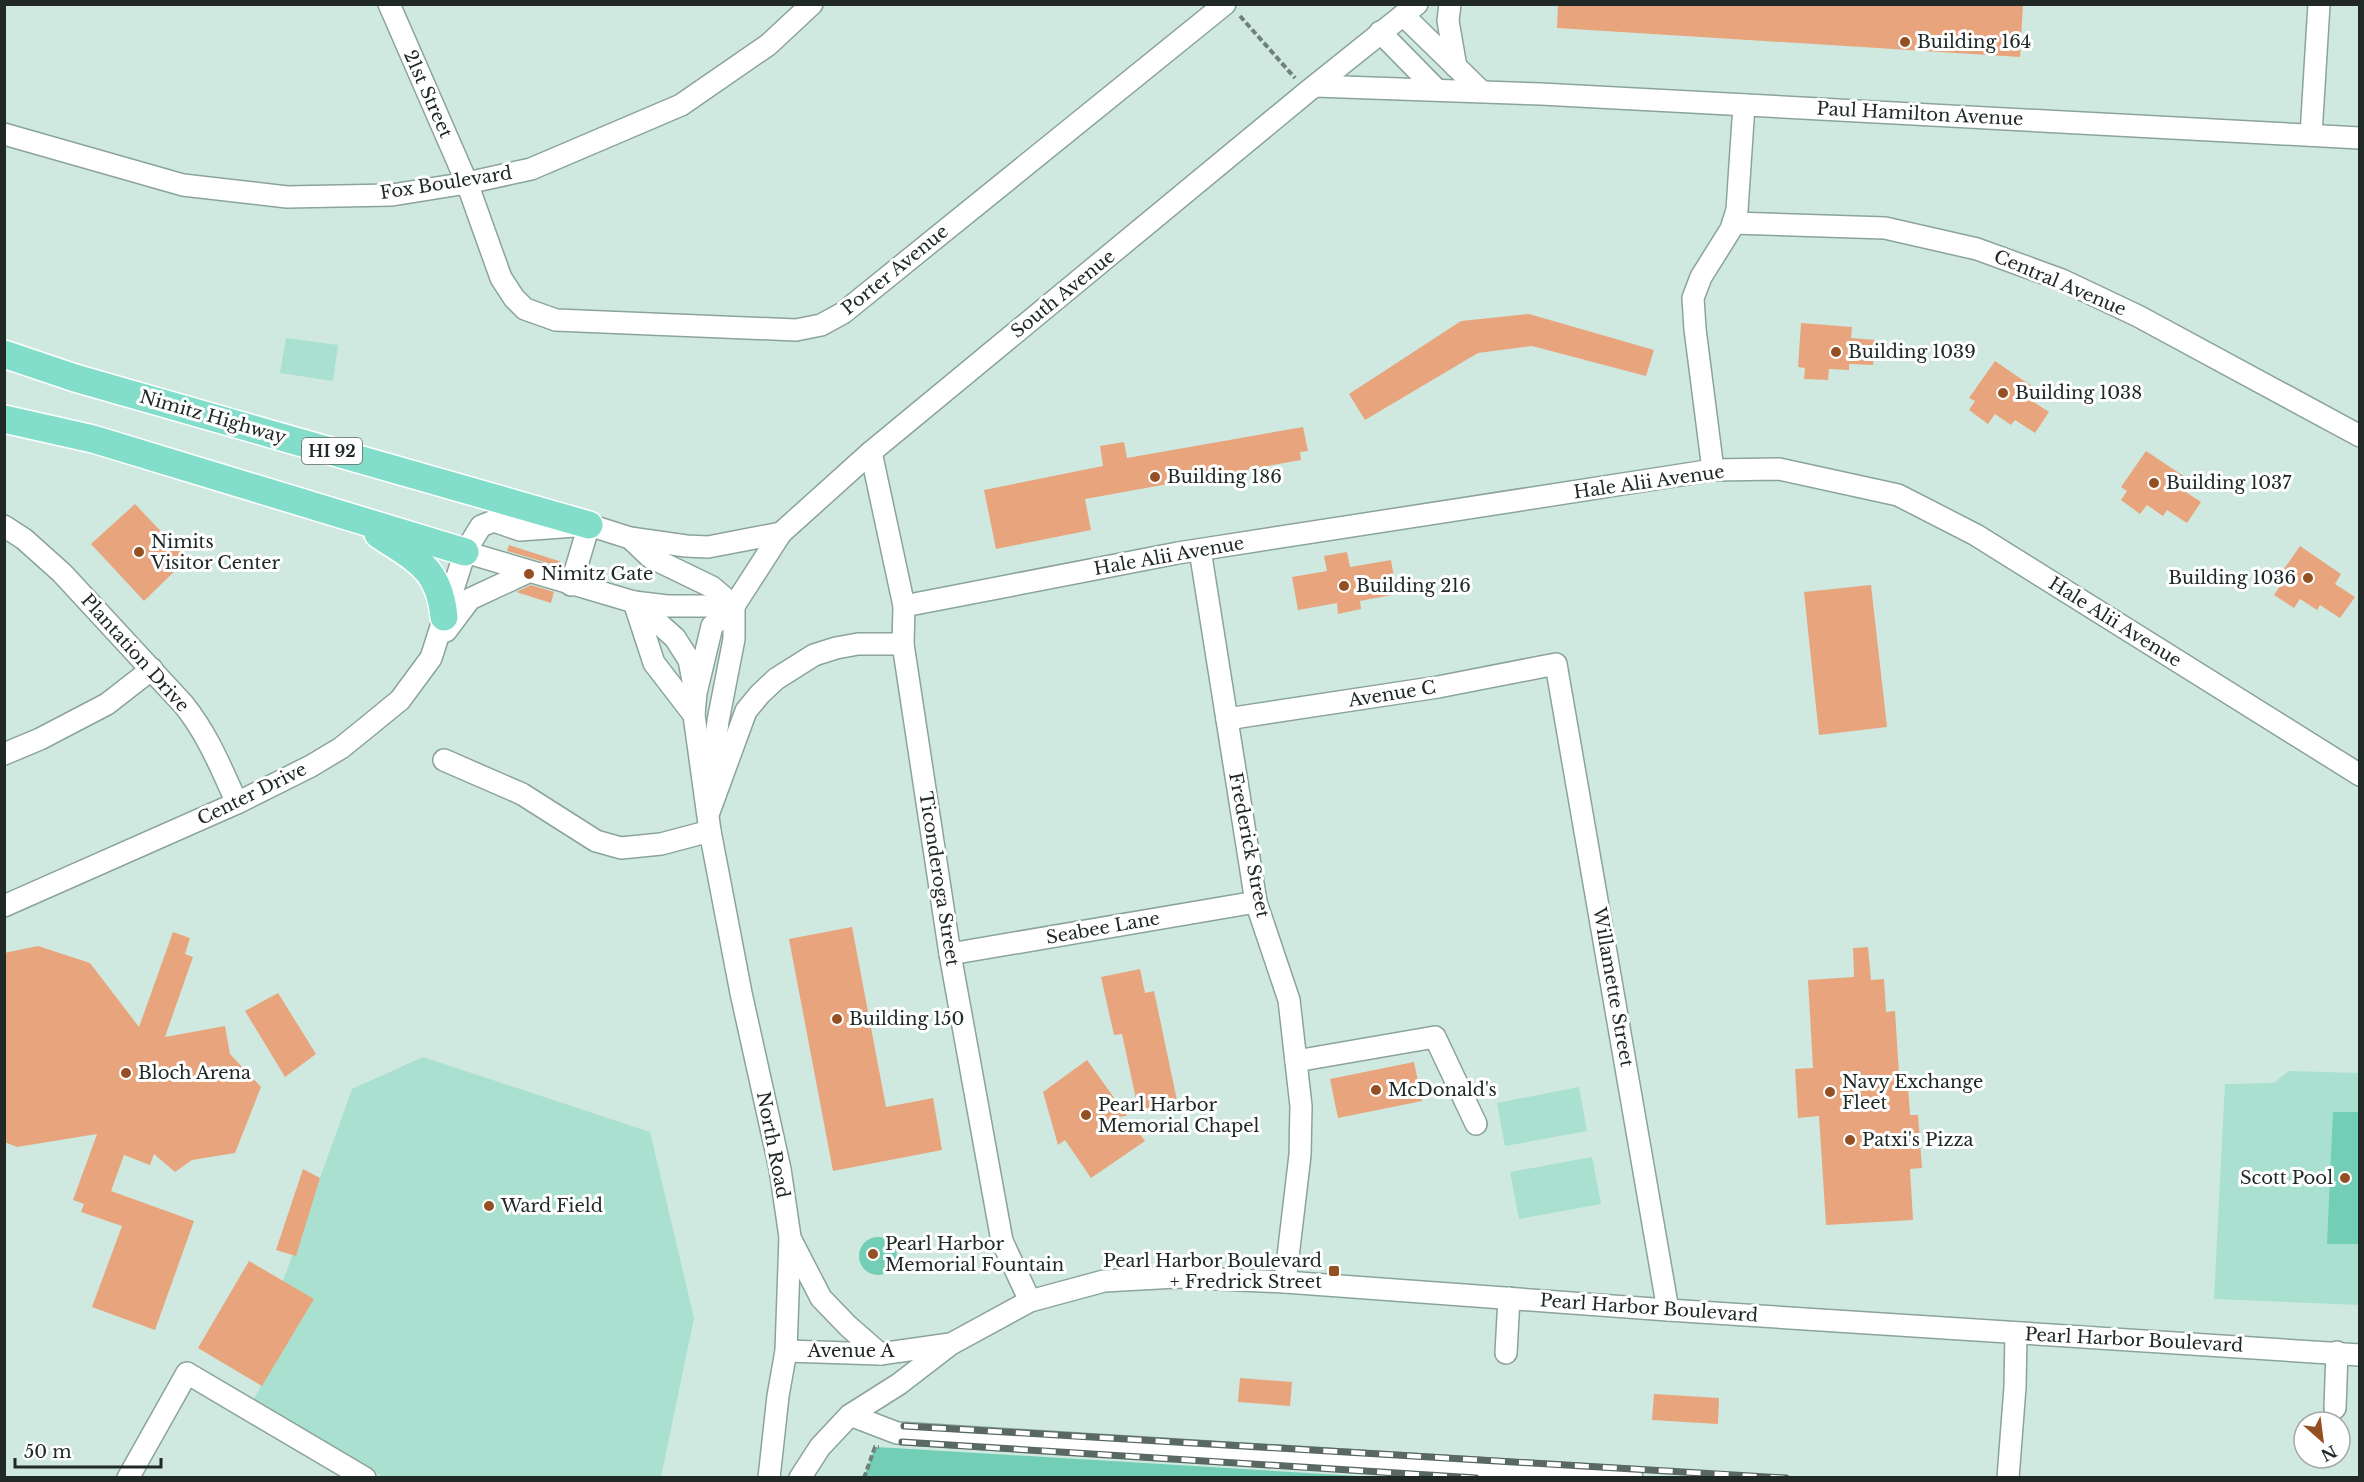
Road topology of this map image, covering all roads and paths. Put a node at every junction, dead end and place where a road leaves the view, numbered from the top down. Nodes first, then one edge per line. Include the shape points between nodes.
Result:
1 (389, 4) edge
2 (812, 4) edge
3 (1450, 4) edge
4 (2319, 4) edge
5 (1232, 9) edge
6 (1410, 10) edge
7 (1380, 32) junction
8 (1456, 67) junction
9 (1311, 89) junction
10 (1437, 90) junction
11 (1481, 91) junction
12 (1744, 105) junction
13 (4, 134) edge
14 (2311, 135) junction
15 (2360, 138) edge
16 (467, 183) junction
17 (1733, 223) junction
18 (4, 354) edge
19 (4, 364) edge
20 (75, 378) junction
21 (4, 419) edge
22 (2360, 436) edge
23 (871, 452) junction
24 (1713, 470) junction
25 (358, 519) junction
26 (589, 525) junction
27 (4, 526) edge
28 (781, 533) junction
29 (630, 538) junction
30 (1200, 550) junction
31 (465, 552) junction
32 (528, 572) junction
33 (571, 585) junction
34 (634, 602) junction
35 (734, 606) junction
36 (904, 606) junction
37 (444, 617) junction
38 (436, 643) junction
39 (903, 644) junction
40 (1556, 664) joint
41 (152, 669) junction
42 (696, 693) junction
43 (694, 715) junction
44 (1227, 719) junction
45 (4, 754) edge
46 (444, 760) dead end
47 (2360, 775) edge
48 (237, 803) junction
49 (709, 824) junction
50 (1256, 902) junction
51 (4, 906) edge
52 (950, 954) junction
53 (1296, 1061) junction
54 (1476, 1124) dead end
55 (790, 1237) junction
56 (1285, 1282) junction
57 (1509, 1298) junction
58 (1030, 1301) junction
59 (1668, 1310) junction
60 (2016, 1333) junction
61 (951, 1344) junction
62 (786, 1351) junction
63 (2337, 1352) junction
64 (1506, 1353) dead end
65 (880, 1354) junction
66 (2360, 1355) edge
67 (2335, 1408) dead end
68 (850, 1415) junction
69 (875, 1447) dead end
70 (359, 1476) edge
71 (128, 1478) edge
72 (769, 1478) edge
73 (800, 1478) edge
74 (864, 1478) edge
75 (1632, 1478) edge
76 (2008, 1478) edge

1 - 16 street, 21st Street
2 - 16 street, Fox Boulevard via 768,45 681,105 531,169
3 - 8 street via 1448,21
4 - 14 street
5 - 9 path
5 - 16 street, Porter Avenue via 843,313 808,328 556,320 538,315 525,309 501,278
6 - 7 street, South Avenue
6 - 8 street
7 - 9 street, South Avenue
7 - 10 street
8 - 11 street
9 - 10 street, Paul Hamilton Avenue
9 - 23 street, South Avenue
10 - 11 street, Paul Hamilton Avenue
11 - 12 street, Paul Hamilton Avenue
12 - 14 street, Paul Hamilton Avenue
12 - 17 street
13 - 16 street, Fox Boulevard via 183,185 288,197 392,195
14 - 15 street, Paul Hamilton Avenue
17 - 22 street, Central Avenue via 1885,228 1977,249 2062,280 2138,316
17 - 24 street via 1693,298
18 - 20 main road, Nimitz Highway / HI 92
19 - 20 main road
20 - 26 main road, Nimitz Highway / HI 92
21 - 25 main road via 93,439
23 - 28 street, South Avenue
23 - 36 street, Ticonderoga Street
24 - 30 street, Hale Alii Avenue
24 - 47 street, Hale Alii Avenue via 1779,470 1898,495 1976,535
25 - 31 main road
25 - 37 main road via 427,569 442,602
26 - 29 street, Nimitz Highway / HI 92
26 - 31 street, Center Drive via 520,530 494,521 481,526
26 - 33 street
27 - 41 street, Plantation Drive via 62,573
28 - 29 street, Nimitz Highway via 708,546
28 - 35 street, South Avenue
29 - 35 street via 650,557 712,587
30 - 36 street, Hale Alii Avenue
30 - 44 street, Frederick Street
31 - 32 street
31 - 37 street, Center Drive
32 - 33 street
32 - 38 street via 470,599
33 - 34 street
34 - 35 street
34 - 42 street via 675,638 689,660
34 - 43 street via 654,663
35 - 42 street, North Road via 712,626
35 - 49 street, North Road via 734,639 718,722
36 - 39 street, Ticonderoga Street
37 - 38 street, Center Drive
38 - 48 street, Center Drive via 431,658 400,700 376,720 311,766
39 - 49 street via 836,648 804,660 776,679 746,711
39 - 52 street, Ticonderoga Street
40 - 44 street, Avenue C via 1438,687
40 - 59 street, Willamette Street
41 - 45 street via 107,704
41 - 48 street, Plantation Drive via 201,727
42 - 43 street, North Road
43 - 49 street, North Road
44 - 50 street, Frederick Street
46 - 49 street via 522,794 596,841 621,848 661,844
48 - 51 street, Center Drive
49 - 55 street, North Road via 780,1169
50 - 52 street, Seabee Lane
50 - 53 street, Frederick Street via 1289,1000
52 - 58 street, Ticonderoga Street via 1002,1241
53 - 54 street via 1435,1037
53 - 56 street, Frederick Street via 1301,1106 1300,1155
55 - 62 street, North Road
55 - 65 street via 821,1298
56 - 57 street, Pearl Harbor Boulevard
56 - 58 street, Pearl Harbor Boulevard via 1176,1277 1104,1281
57 - 59 street, Pearl Harbor Boulevard
57 - 64 street
58 - 61 street, Pearl Harbor Boulevard
59 - 60 street, Pearl Harbor Boulevard
60 - 63 street, Pearl Harbor Boulevard
60 - 76 street
61 - 65 street, Avenue A
61 - 68 street
62 - 65 street, Avenue A
62 - 72 street, North Road
63 - 66 street, Pearl Harbor Boulevard
63 - 67 street
68 - 73 street via 820,1447
68 - 75 street via 897,1433
69 - 74 path
70 - 71 street via 187,1373

